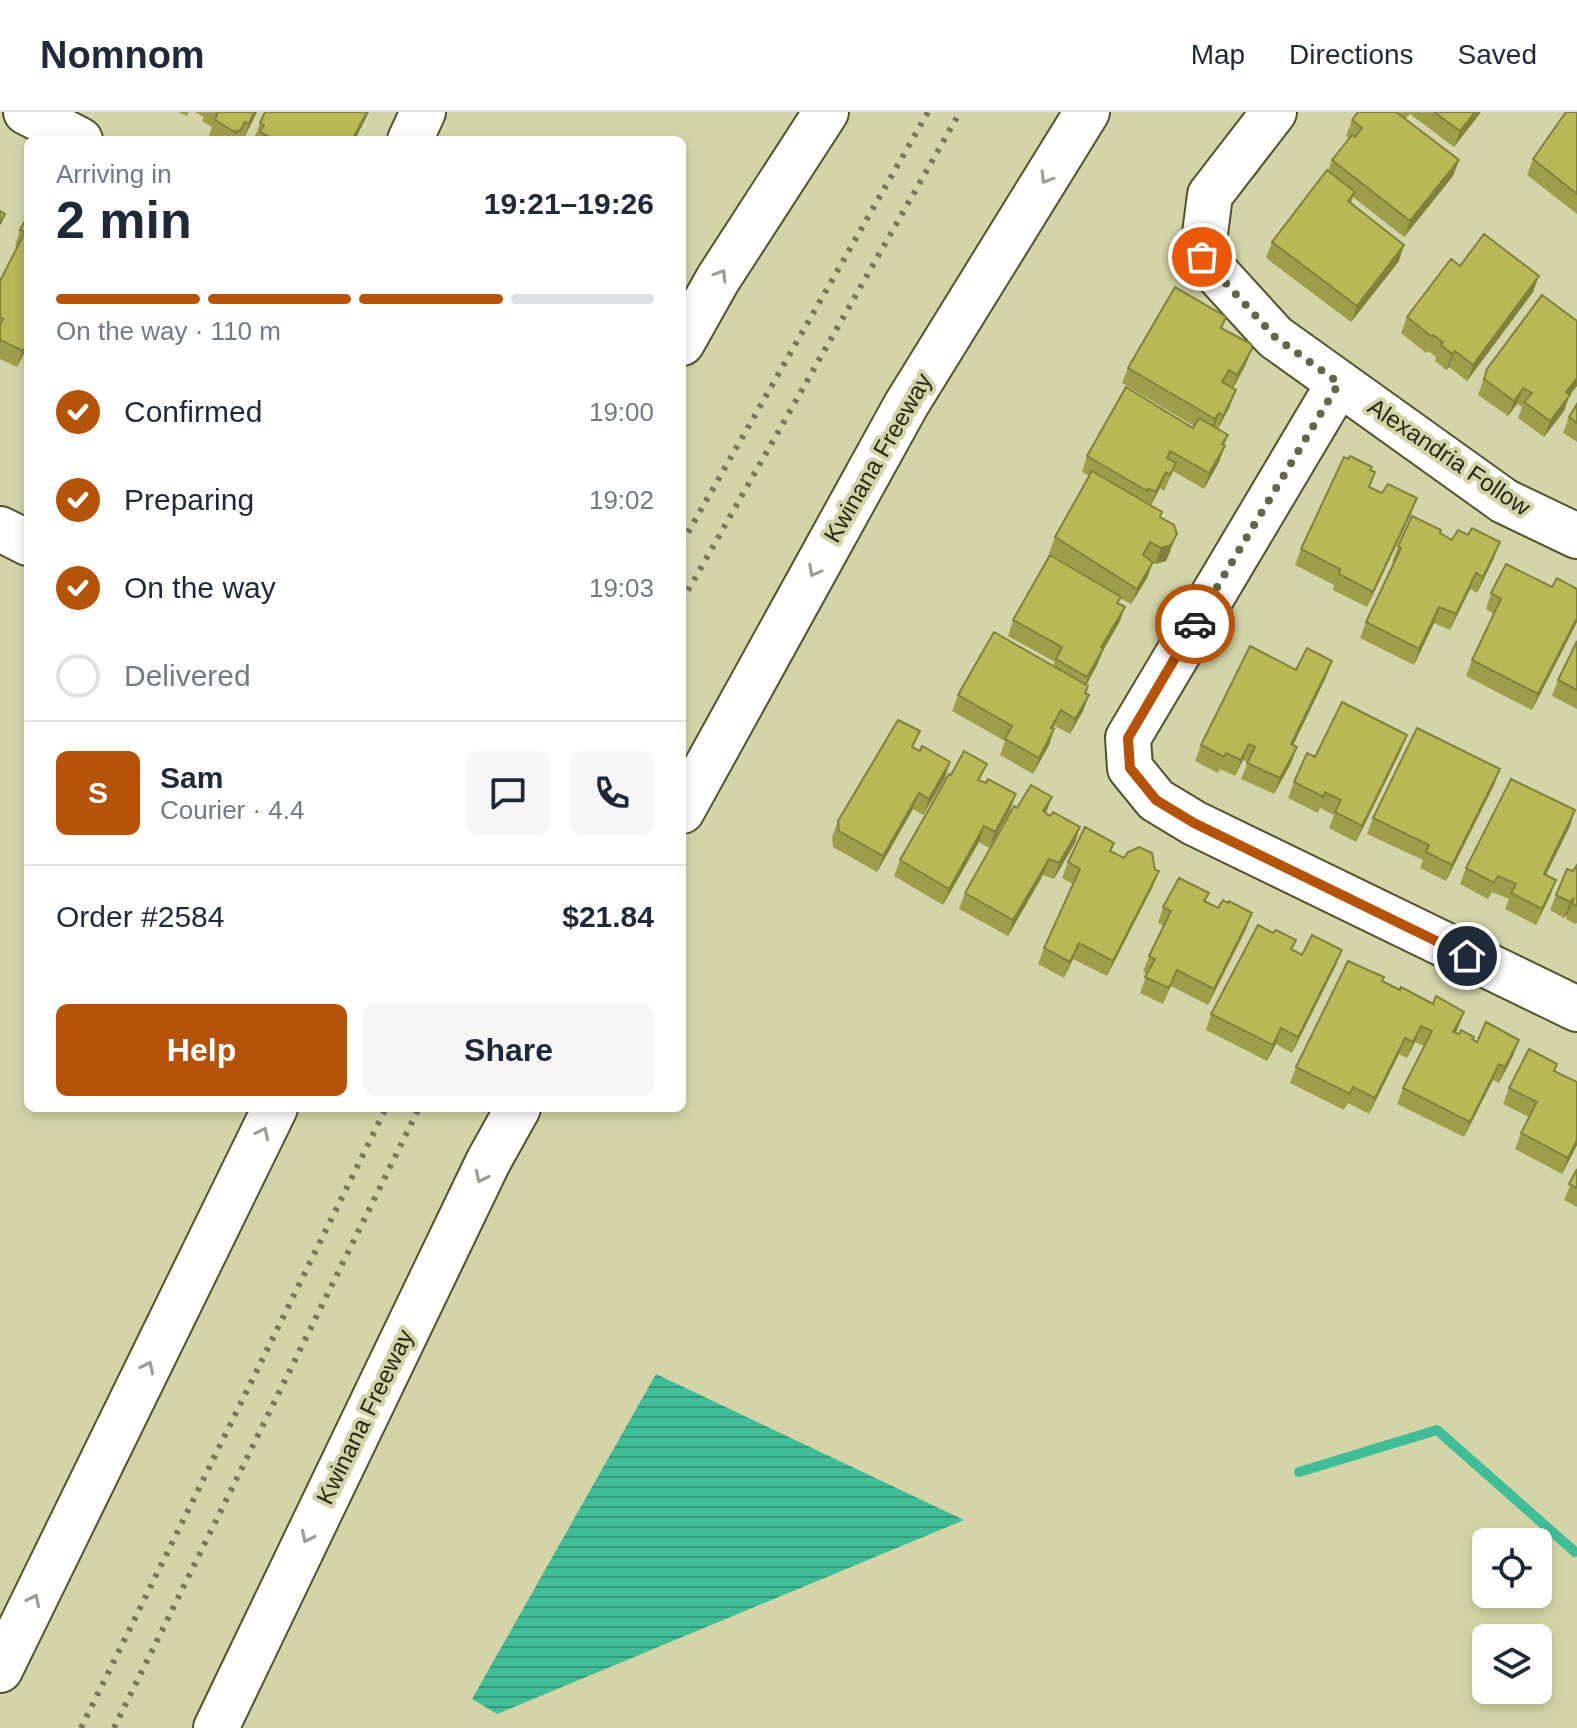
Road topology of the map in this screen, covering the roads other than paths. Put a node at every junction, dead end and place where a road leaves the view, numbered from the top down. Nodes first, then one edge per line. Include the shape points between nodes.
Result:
1 (26, 112) edge
2 (423, 112) edge
3 (826, 112) edge
4 (1087, 112) edge
5 (1274, 112) edge
6 (72, 136) edge
7 (412, 136) edge
8 (686, 336) edge
9 (1339, 383) junction
10 (0, 529) edge
11 (1577, 536) edge
12 (24, 541) edge
13 (686, 804) edge
14 (1577, 1009) edge
15 (273, 1112) edge
16 (516, 1112) edge
17 (0, 1670) edge
18 (216, 1728) edge

1 - 6 main road
2 - 7 main road
8 -> 3 main road
4 -> 13 main road, Kwinana Freeway via 906,405
5 - 9 main road, Alexandria Follow via 1210,195 1202,257 1275,337
9 - 11 main road, Alexandria Follow via 1504,501
9 - 14 main road via 1128,738 1130,768 1156,800 1194,823
10 - 12 main road
17 -> 15 main road
16 -> 18 main road, Kwinana Freeway

